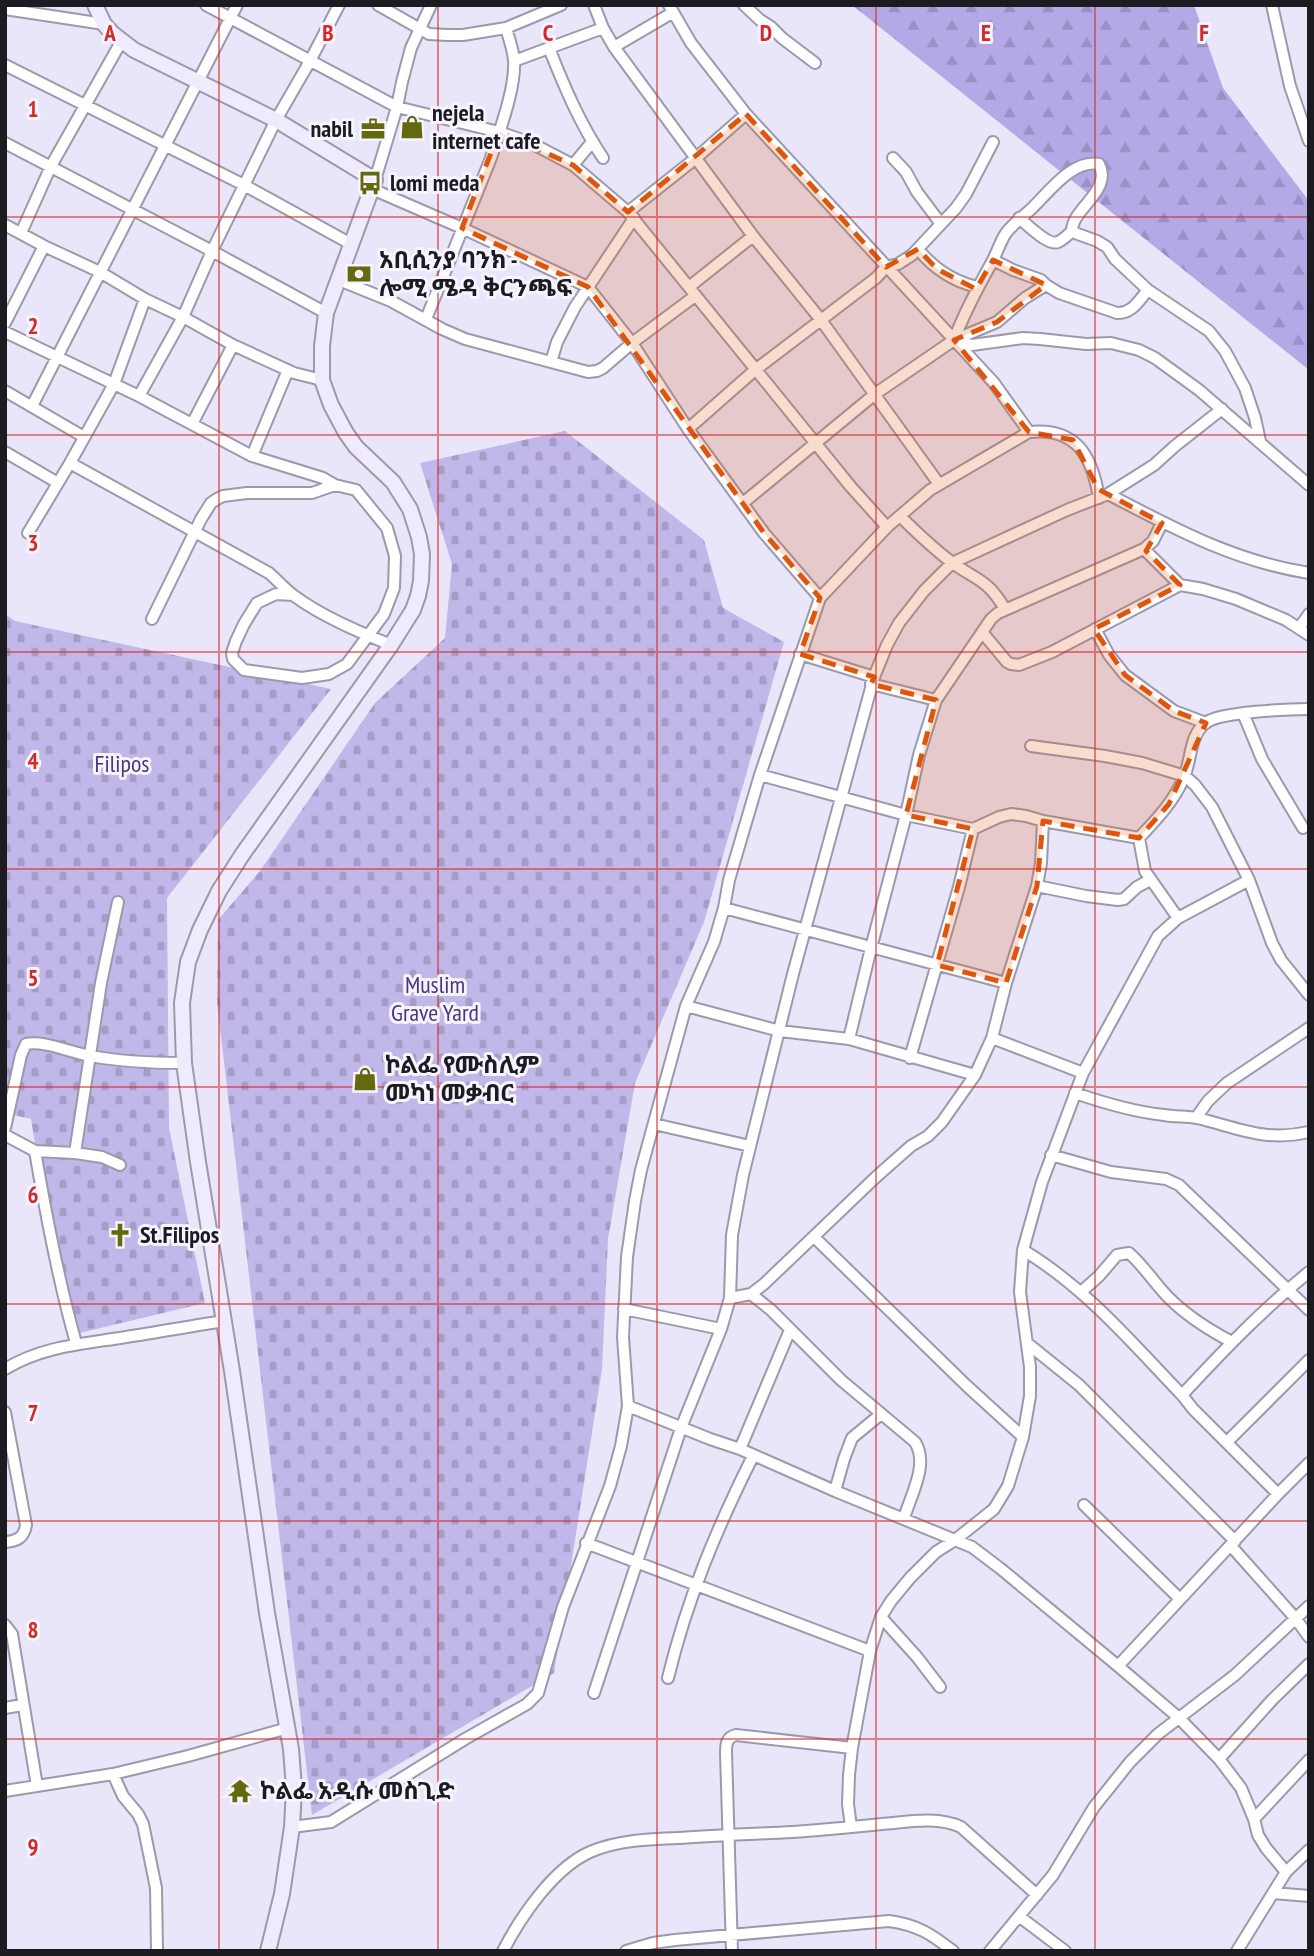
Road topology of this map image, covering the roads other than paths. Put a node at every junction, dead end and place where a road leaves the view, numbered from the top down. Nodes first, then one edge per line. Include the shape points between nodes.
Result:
1 (95, 5) edge
2 (206, 5) edge
3 (237, 5) edge
4 (339, 5) edge
5 (378, 5) edge
6 (431, 5) edge
7 (561, 5) edge
8 (594, 5) edge
9 (744, 5) edge
10 (1272, 5) edge
11 (542, 8) edge
12 (5, 9) edge
13 (671, 9) edge
14 (230, 18) junction
15 (104, 24) junction
16 (506, 28) junction
17 (603, 28) junction
18 (420, 29) junction
19 (121, 42) junction
20 (614, 47) junction
21 (549, 48) junction
22 (310, 61) junction
23 (514, 61) junction
24 (815, 63) dead end
25 (5, 65) edge
26 (198, 82) junction
27 (86, 105) junction
28 (397, 107) junction
29 (746, 114) junction
30 (276, 120) junction
31 (499, 132) junction
32 (1308, 134) edge
33 (592, 142) junction
34 (993, 142) dead end
35 (5, 143) edge
36 (165, 146) junction
37 (603, 158) dead end
38 (696, 158) junction
39 (893, 158) dead end
40 (573, 165) junction
41 (51, 166) junction
42 (244, 185) junction
43 (374, 185) junction
44 (131, 209) junction
45 (631, 215) junction
46 (1019, 218) junction
47 (941, 224) junction
48 (5, 225) edge
49 (462, 228) junction
50 (1072, 231) junction
51 (21, 233) junction
52 (753, 236) junction
53 (351, 244) junction
54 (44, 246) junction
55 (918, 249) junction
56 (212, 251) junction
57 (993, 260) junction
58 (887, 267) junction
59 (100, 272) junction
60 (339, 280) junction
61 (1046, 285) junction
62 (588, 287) junction
63 (977, 287) junction
64 (1148, 289) junction
65 (692, 291) junction
66 (145, 299) junction
67 (326, 313) junction
68 (183, 317) junction
69 (426, 319) junction
70 (821, 320) junction
71 (5, 323) edge
72 (5, 332) edge
73 (954, 340) junction
74 (632, 343) junction
75 (233, 345) junction
76 (57, 358) junction
77 (551, 362) junction
78 (288, 370) junction
79 (755, 370) junction
80 (322, 380) junction
81 (114, 384) junction
82 (5, 391) edge
83 (875, 394) junction
84 (139, 396) junction
85 (32, 407) junction
86 (1222, 409) junction
87 (192, 424) junction
88 (688, 429) junction
89 (1028, 432) junction
90 (84, 437) junction
91 (1260, 441) junction
92 (816, 443) junction
93 (5, 452) edge
94 (252, 456) junction
95 (70, 464) junction
96 (58, 483) junction
97 (939, 484) junction
98 (335, 485) junction
99 (1309, 485) edge
100 (1103, 496) junction
101 (743, 503) junction
102 (900, 516) junction
103 (1162, 523) junction
104 (887, 527) junction
105 (28, 533) dead end
106 (194, 533) junction
107 (1144, 549) junction
108 (952, 563) junction
109 (1309, 573) edge
110 (1181, 585) junction
111 (293, 595) junction
112 (820, 598) junction
113 (1005, 609) junction
114 (1309, 614) edge
115 (152, 619) dead end
116 (1299, 628) junction
117 (1095, 629) junction
118 (982, 632) junction
119 (1309, 635) edge
120 (369, 636) junction
121 (391, 645) junction
122 (800, 654) junction
123 (872, 680) junction
124 (936, 700) junction
125 (1309, 709) edge
126 (1243, 713) junction
127 (1206, 723) junction
128 (1031, 746) dead end
129 (760, 775) junction
130 (1185, 776) junction
131 (841, 798) junction
132 (906, 815) junction
133 (1042, 821) junction
134 (1303, 828) dead end
135 (973, 829) junction
136 (1139, 838) junction
137 (1150, 880) junction
138 (1249, 880) junction
139 (1037, 886) junction
140 (118, 901) dead end
141 (724, 908) junction
142 (1178, 918) junction
143 (805, 930) junction
144 (871, 948) junction
145 (937, 965) junction
146 (1006, 983) junction
147 (1309, 995) edge
148 (686, 1006) junction
149 (1309, 1028) edge
150 (780, 1031) junction
151 (992, 1038) junction
152 (849, 1040) junction
153 (90, 1056) junction
154 (910, 1058) junction
155 (184, 1063) junction
156 (1083, 1073) junction
157 (975, 1075) junction
158 (1075, 1093) junction
159 (1196, 1118) junction
160 (654, 1124) junction
161 (5, 1128) edge
162 (1309, 1132) edge
163 (5, 1135) edge
164 (750, 1146) junction
165 (35, 1151) junction
166 (75, 1153) junction
167 (1051, 1155) junction
168 (120, 1165) dead end
169 (814, 1237) junction
170 (1023, 1250) junction
171 (1309, 1272) edge
172 (1287, 1290) junction
173 (1081, 1292) junction
174 (751, 1294) junction
175 (730, 1298) junction
176 (624, 1309) junction
177 (1309, 1310) edge
178 (223, 1321) junction
179 (721, 1329) junction
180 (790, 1331) junction
181 (1232, 1342) junction
182 (76, 1343) junction
183 (1027, 1343) junction
184 (1309, 1360) edge
185 (5, 1369) edge
186 (1182, 1395) junction
187 (628, 1406) junction
188 (5, 1412) edge
189 (881, 1414) junction
190 (681, 1428) junction
191 (1023, 1437) junction
192 (1227, 1442) junction
193 (740, 1449) junction
194 (753, 1456) junction
195 (1309, 1463) edge
196 (835, 1491) junction
197 (1278, 1494) junction
198 (1084, 1505) dead end
199 (904, 1518) junction
200 (955, 1540) junction
201 (5, 1542) edge
202 (586, 1543) junction
203 (1233, 1543) junction
204 (637, 1560) junction
205 (696, 1584) junction
206 (1180, 1599) junction
207 (1309, 1606) edge
208 (881, 1617) junction
209 (1296, 1619) junction
210 (5, 1625) edge
211 (1309, 1637) edge
212 (870, 1651) junction
213 (1309, 1664) edge
214 (1118, 1666) junction
215 (668, 1678) dead end
216 (940, 1687) dead end
217 (594, 1693) dead end
218 (22, 1705) junction
219 (5, 1708) edge
220 (1179, 1718) junction
221 (288, 1728) junction
222 (852, 1748) junction
223 (1219, 1759) junction
224 (1309, 1760) edge
225 (113, 1774) junction
226 (37, 1786) junction
227 (5, 1791) edge
228 (1254, 1819) junction
229 (292, 1827) junction
230 (852, 1827) junction
231 (729, 1835) junction
232 (1309, 1850) edge
233 (1286, 1872) junction
234 (1273, 1893) junction
235 (1037, 1895) junction
236 (1309, 1896) edge
237 (1020, 1917) junction
238 (732, 1934) junction
239 (634, 1949) edge
240 (157, 1951) edge
241 (268, 1951) edge
242 (503, 1951) edge
243 (732, 1951) edge
244 (953, 1951) edge
245 (990, 1951) edge
246 (1065, 1951) edge
247 (1237, 1951) edge

1 - 15 street
2 - 14 street
3 - 14 street
4 - 22 street
5 - 18 street
6 - 18 street
7 - 11 street
8 - 17 street
9 - 24 street
10 - 32 street via 1290,86
11 - 16 street
12 - 15 street
13 - 20 street
13 - 29 street
14 - 22 street
14 - 26 street
15 - 19 street
16 - 18 street via 447,36
16 - 23 street
17 - 20 street
17 - 21 street
18 - 28 street
19 - 26 street
19 - 27 street
20 - 38 street
21 - 23 street
21 - 33 street
22 - 28 street
22 - 30 street
23 - 31 street
25 - 27 street
26 - 30 street
26 - 36 street
27 - 36 street
27 - 41 street
28 - 31 street
28 - 43 street
29 - 38 street
29 - 58 street
30 - 42 street
30 - 43 street
31 - 40 street
31 - 49 street
33 - 37 street
33 - 40 street
34 - 47 street via 966,194
35 - 41 street
36 - 42 street
36 - 44 street
38 - 45 street
38 - 52 street
39 - 47 street
40 - 45 street
41 - 44 street
41 - 51 street
42 - 53 street
42 - 56 street
43 - 49 street
43 - 53 street
44 - 56 street
44 - 59 street
45 - 62 street
45 - 65 street
46 - 50 street via 1053,243
46 - 50 street via 1070,172 1098,164 1100,182
46 - 57 street
47 - 55 street
48 - 51 street
49 - 62 street
49 - 69 street
50 - 64 street via 1107,247
51 - 54 street
52 - 65 street
52 - 70 street
53 - 60 street
54 - 59 street
54 - 71 street
55 - 58 street
55 - 63 street via 937,269
56 - 67 street
56 - 68 street
57 - 61 street
57 - 63 street
58 - 70 street
58 - 73 street
59 - 66 street
59 - 76 street
60 - 67 street
60 - 69 street
61 - 64 street via 1122,314
61 - 73 street via 997,322
62 - 74 street
62 - 77 street via 566,323
63 - 73 street
64 - 91 street via 1217,341 1245,388
65 - 74 street
65 - 79 street
66 - 68 street
66 - 81 street
67 - 80 street
68 - 75 street
68 - 84 street
69 - 77 street via 465,339
70 - 79 street
70 - 83 street
72 - 76 street
73 - 83 street
73 - 86 street via 972,345 1023,338 1127,346 1165,365
73 - 89 street
74 - 77 street via 594,372
74 - 88 street
75 - 78 street
75 - 87 street
76 - 81 street
76 - 85 street
78 - 80 street
78 - 94 street
79 - 88 street
79 - 92 street
80 - 121 street via 346,433 402,494 415,520 422,569 418,596
81 - 84 street
81 - 90 street
82 - 85 street
83 - 92 street
83 - 97 street
84 - 87 street
85 - 90 street
86 - 91 street
86 - 100 street via 1154,465
87 - 94 street
88 - 101 street
89 - 97 street
89 - 100 street via 1045,431 1073,440
90 - 95 street
91 - 99 street
92 - 101 street
92 - 104 street
93 - 96 street
94 - 98 street
95 - 96 street
95 - 106 street
96 - 105 street
97 - 102 street
98 - 106 street via 312,494 223,496 211,503
98 - 120 street via 360,494 387,528 395,556 394,587
100 - 103 street
100 - 108 street
101 - 112 street
102 - 104 street
102 - 108 street
103 - 107 street
103 - 109 street via 1268,566
104 - 112 street
106 - 111 street via 269,573
106 - 115 street
107 - 110 street
107 - 113 street
108 - 113 street via 985,583
108 - 123 street via 899,623
110 - 116 street via 1236,599
110 - 117 street
111 - 120 street
111 - 120 street via 276,594 257,603 232,656 244,670 302,678 329,674 346,664
112 - 122 street
113 - 118 street
114 - 116 street
116 - 119 street
117 - 118 street via 1019,665 1007,662
117 - 127 street via 1125,675 1174,711
118 - 124 street
120 - 121 street
121 - 155 street via 209,909 185,978
122 - 123 street
122 - 129 street
123 - 124 street
123 - 131 street
124 - 132 street
125 - 126 street
126 - 127 street
126 - 134 street via 1262,759
127 - 130 street via 1194,739
128 - 130 street via 1130,761
129 - 131 street
129 - 141 street
130 - 136 street via 1169,804
130 - 138 street via 1212,807
131 - 132 street
131 - 143 street
132 - 135 street
132 - 144 street
133 - 135 street via 1011,814
133 - 136 street
133 - 139 street
135 - 145 street
136 - 137 street
137 - 139 street via 1118,900
137 - 142 street
138 - 142 street
138 - 147 street via 1272,943
139 - 146 street
140 - 153 street
141 - 143 street
141 - 148 street
142 - 156 street via 1150,948
143 - 144 street
143 - 150 street
144 - 145 street
144 - 152 street
145 - 146 street
145 - 154 street
146 - 151 street
148 - 150 street
148 - 160 street
149 - 159 street via 1227,1083
150 - 152 street
150 - 164 street
151 - 156 street
151 - 157 street
152 - 154 street
153 - 155 street
153 - 161 street via 26,1044
153 - 166 street
154 - 157 street
155 - 178 street
156 - 158 street
157 - 169 street via 942,1122
158 - 159 street via 1129,1109
158 - 167 street
159 - 162 street via 1261,1135
160 - 164 street
160 - 176 street via 635,1201
163 - 165 street
164 - 175 street via 732,1235
165 - 166 street
165 - 182 street
166 - 168 street
167 - 170 street
167 - 172 street via 1111,1172 1172,1181
169 - 174 street
169 - 191 street
170 - 173 street
170 - 183 street via 1020,1292
171 - 172 street
172 - 177 street
172 - 181 street
173 - 181 street via 1117,1255 1129,1253 1186,1314
173 - 186 street
174 - 175 street
174 - 180 street
175 - 179 street
176 - 179 street
176 - 187 street
178 - 182 street
178 - 221 street
179 - 190 street
180 - 189 street
180 - 193 street
181 - 186 street
182 - 185 street via 30,1356
183 - 191 street via 1030,1396
183 - 203 street via 1079,1385
184 - 192 street
186 - 192 street
187 - 190 street
187 - 202 street via 610,1486
188 - 201 street via 26,1525 17,1541
189 - 196 street via 852,1438
189 - 199 street via 915,1442 920,1453
190 - 193 street
190 - 204 street
191 - 200 street via 1001,1500
192 - 197 street
193 - 194 street
194 - 196 street
194 - 205 street
195 - 197 street
196 - 199 street
197 - 203 street
198 - 206 street
199 - 200 street
200 - 208 street via 910,1578
200 - 214 street via 1001,1569
202 - 204 street
202 - 229 street via 533,1699 331,1822
203 - 206 street
203 - 209 street
204 - 205 street
204 - 217 street
205 - 212 street
205 - 215 street
206 - 214 street
207 - 209 street
208 - 212 street
208 - 216 street
209 - 211 street
209 - 220 street
210 - 218 street via 12,1634
212 - 222 street
213 - 223 street
214 - 220 street
218 - 219 street
218 - 226 street
220 - 223 street
220 - 235 street via 1116,1777
221 - 225 street
221 - 229 street
222 - 230 street via 848,1804
222 - 231 street via 731,1736 726,1752
223 - 228 street via 1241,1788
224 - 228 street
225 - 226 street
225 - 240 street via 138,1814 148,1843 156,1888
226 - 227 street
228 - 233 street via 1258,1835
229 - 241 street
230 - 231 street
230 - 235 street via 917,1821 954,1824
231 - 238 street
231 - 242 street via 629,1842 579,1858 540,1894
232 - 233 street
233 - 234 street
234 - 236 street
234 - 247 street
235 - 237 street
237 - 245 street
237 - 246 street
238 - 239 street
238 - 243 street
238 - 244 street via 890,1921 918,1927

